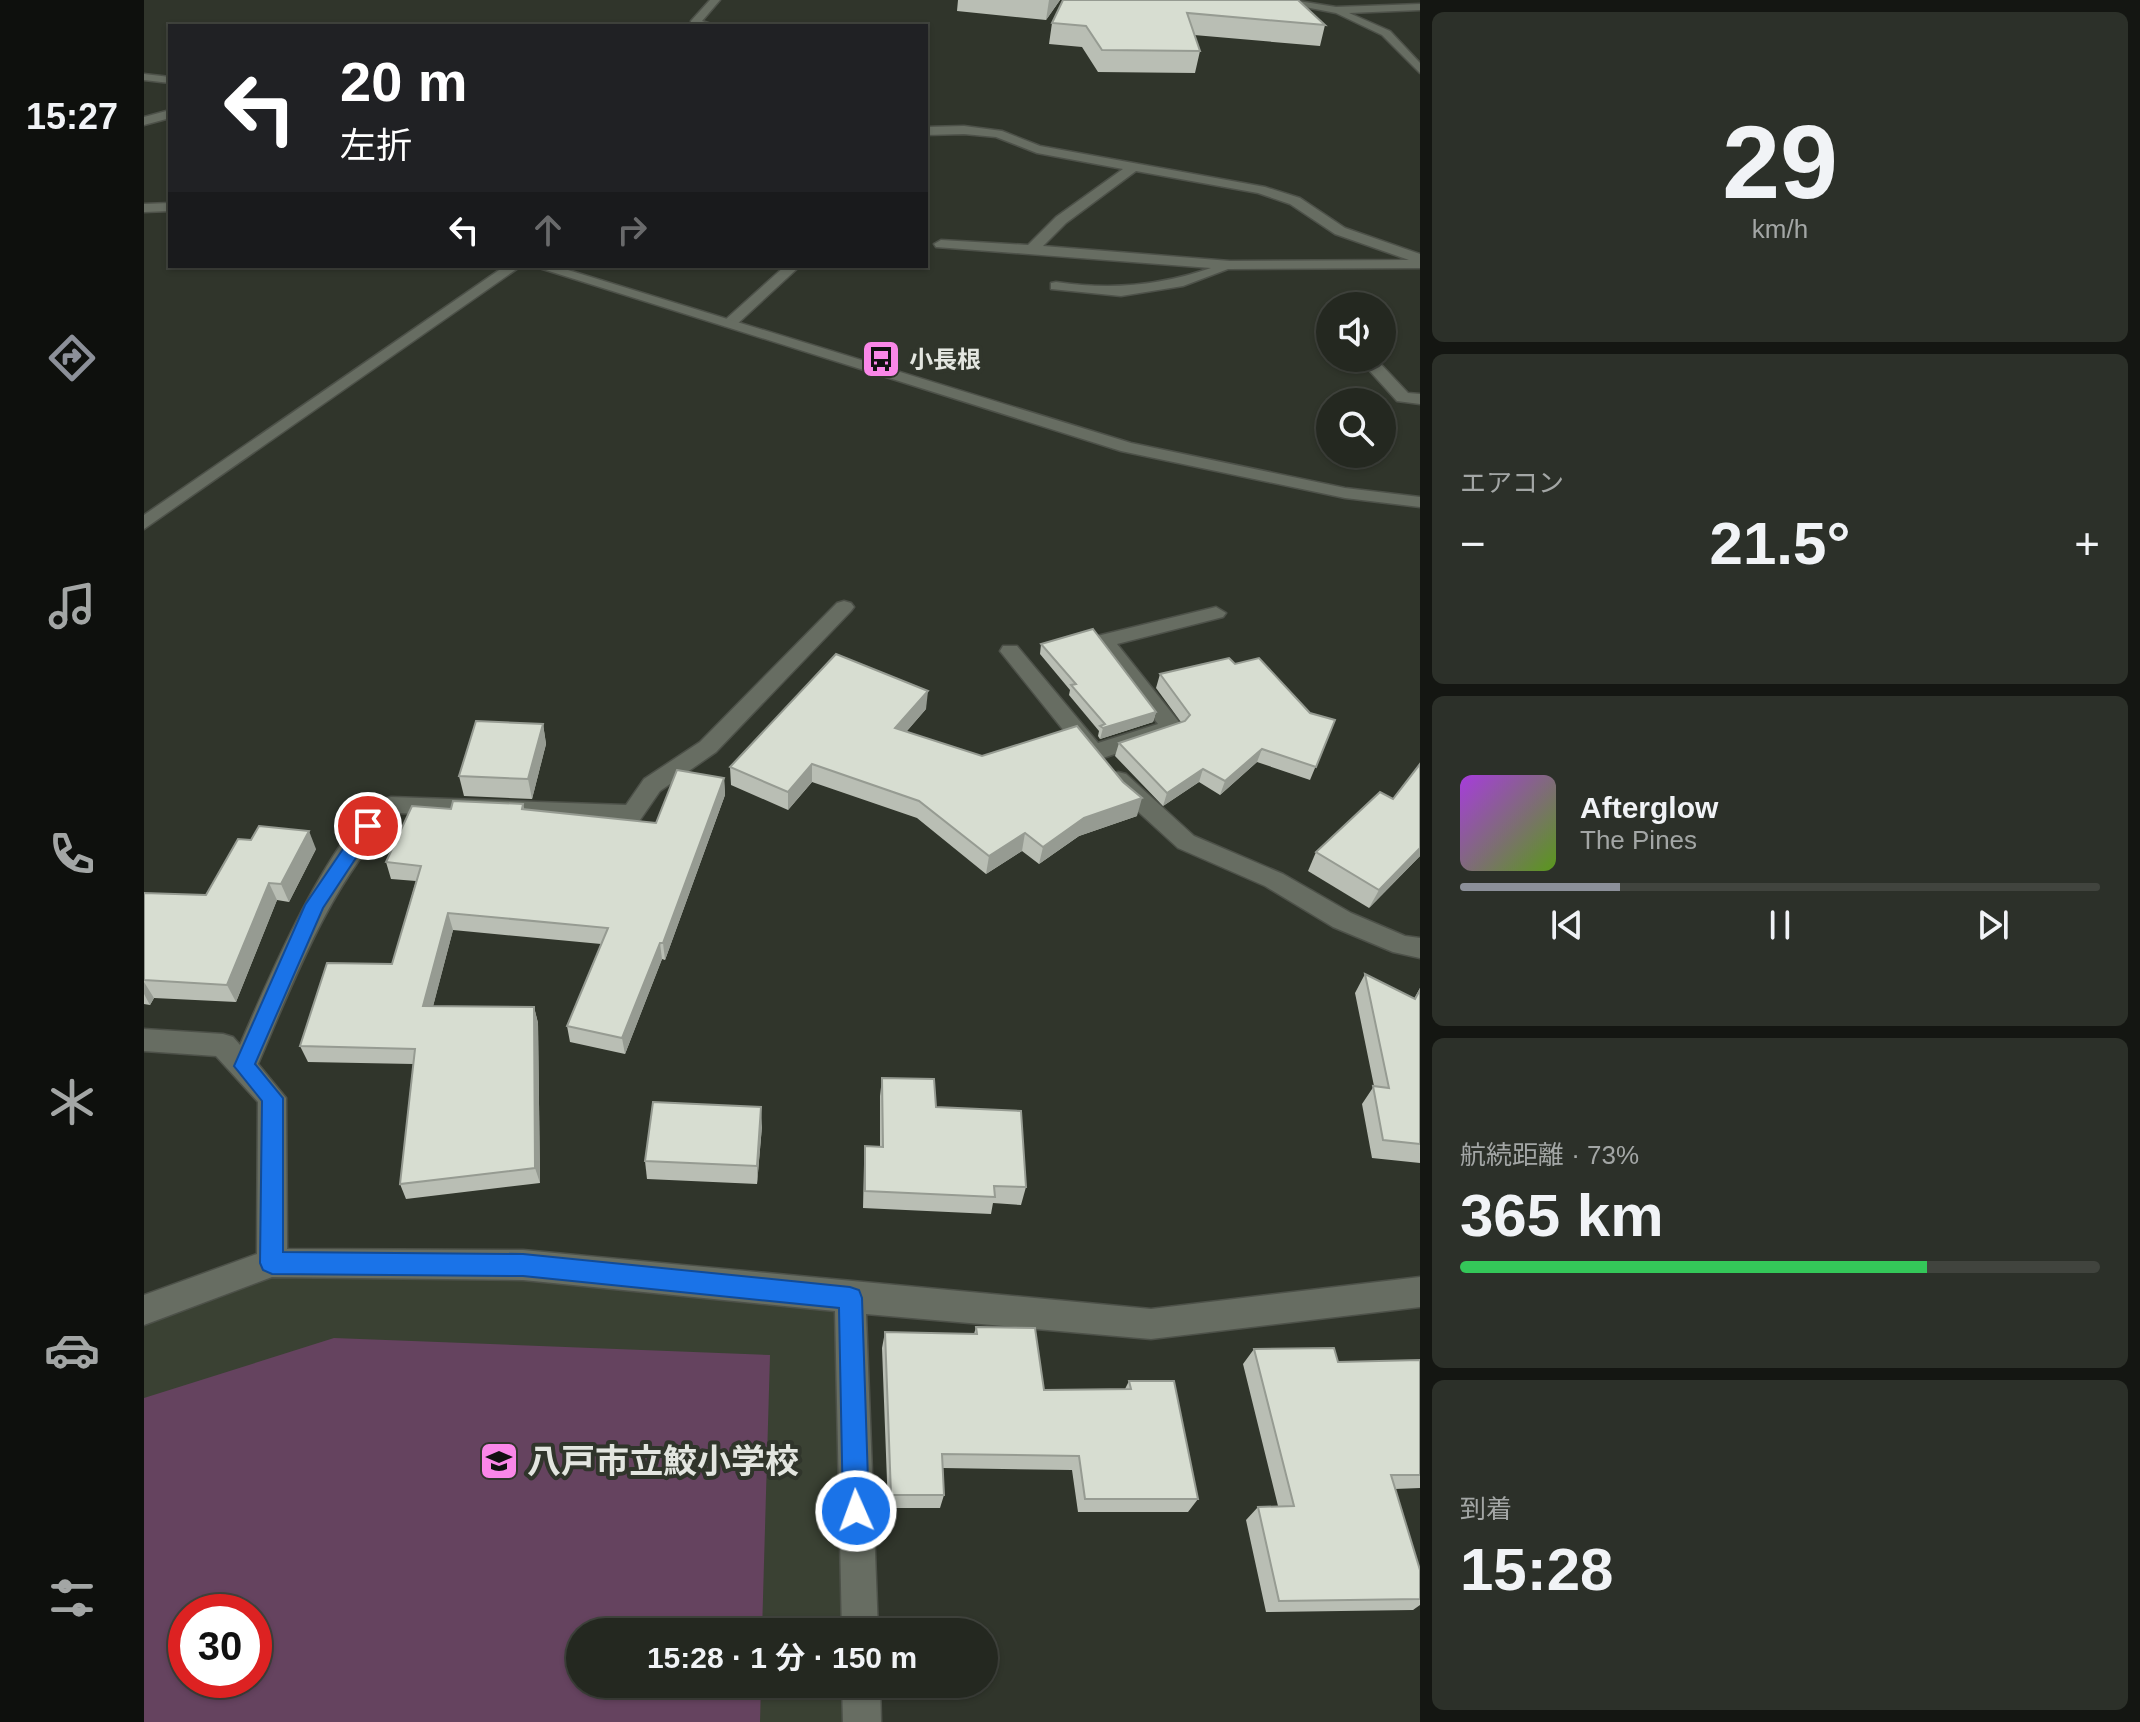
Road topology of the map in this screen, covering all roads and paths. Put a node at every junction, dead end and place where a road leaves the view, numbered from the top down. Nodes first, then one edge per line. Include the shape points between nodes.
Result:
1 (715, 0) edge
2 (1274, 0) edge
3 (1420, 7) edge
4 (1336, 10) junction
5 (701, 24) edge
6 (1420, 70) edge
7 (144, 77) edge
8 (168, 80) edge
9 (168, 115) edge
10 (144, 121) edge
11 (928, 131) edge
12 (1133, 167) junction
13 (168, 207) edge
14 (144, 208) edge
15 (941, 244) dead end
16 (1032, 249) junction
17 (1420, 261) edge
18 (1230, 265) junction
19 (511, 268) edge
20 (547, 268) edge
21 (791, 268) edge
22 (1056, 286) dead end
23 (730, 323) junction
24 (1379, 372) edge
25 (1420, 399) edge
26 (1420, 502) edge
27 (144, 523) edge
28 (844, 607) dead end
29 (1216, 613) dead end
30 (1010, 651) dead end
31 (1093, 752) junction
32 (1420, 948) edge
33 (144, 1040) edge
34 (244, 1066) junction
35 (272, 1263) junction
36 (1420, 1292) edge
37 (850, 1298) junction
38 (144, 1310) edge
39 (860, 1618) edge
40 (861, 1698) edge
41 (862, 1722) edge

1 - 5 street via 695,23
2 - 4 street
3 - 4 street
4 - 6 street via 1386,33
7 - 8 street
9 - 10 street
11 - 12 street via 998,134 1037,149
12 - 16 street via 1061,220
12 - 17 street via 1295,201 1340,231
13 - 14 street
15 - 16 street
16 - 18 street
17 - 18 street via 1415,266
18 - 22 street via 1137,292
19 - 27 street
20 - 23 street
21 - 23 street
23 - 26 street via 1127,447 1345,493
24 - 25 street via 1403,398
28 - 34 street via 708,747 652,785 632,814 391,805 368,826 314,905
29 - 31 street via 1104,641 1172,727
30 - 31 street
31 - 32 street via 1186,842 1274,880 1342,920
33 - 34 street via 223,1045
34 - 35 street via 272,1098
35 - 37 street via 523,1265
35 - 38 street
36 - 37 street via 1151,1324
37 - 39 street
40 - 41 street

